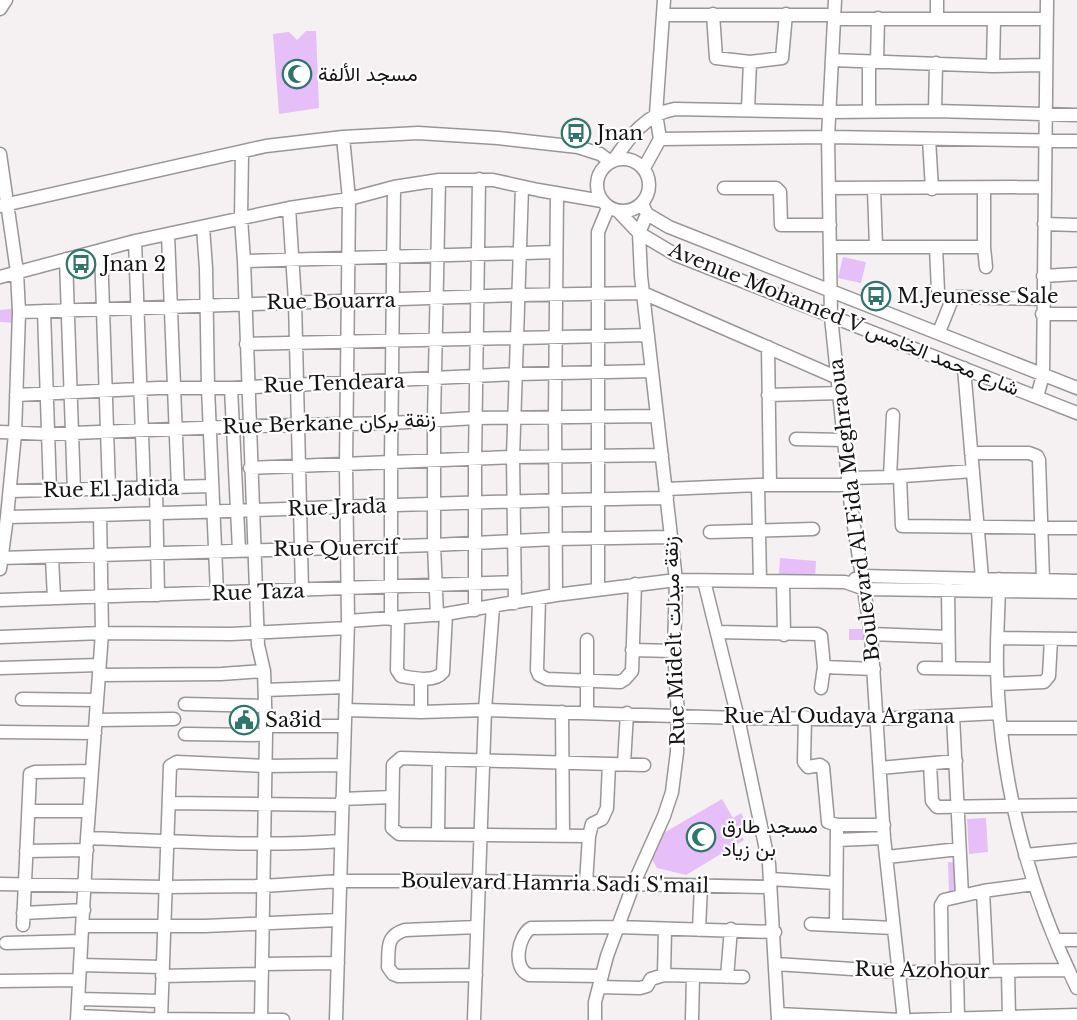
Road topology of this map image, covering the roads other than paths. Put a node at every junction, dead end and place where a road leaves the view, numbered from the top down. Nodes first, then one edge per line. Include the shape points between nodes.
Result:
1 (6, 0) edge
2 (664, 0) edge
3 (748, 0) edge
4 (835, 0) edge
5 (937, 0) edge
6 (1047, 0) edge
7 (0, 9) edge
8 (713, 14) junction
9 (748, 14) junction
10 (786, 14) junction
11 (663, 15) junction
12 (834, 17) junction
13 (878, 18) junction
14 (937, 19) junction
15 (994, 20) junction
16 (1046, 20) junction
17 (832, 60) junction
18 (750, 62) junction
19 (873, 62) junction
20 (936, 63) junction
21 (1046, 65) junction
22 (993, 66) junction
23 (748, 109) junction
24 (935, 111) junction
25 (828, 112) junction
26 (869, 112) junction
27 (656, 114) junction
28 (1045, 114) junction
29 (1077, 115) edge
30 (344, 137) junction
31 (828, 137) junction
32 (660, 139) junction
33 (929, 139) junction
34 (1045, 141) junction
35 (1077, 141) edge
36 (242, 153) junction
37 (0, 154) edge
38 (612, 161) junction
39 (644, 168) junction
40 (479, 179) junction
41 (439, 180) junction
42 (394, 187) junction
43 (522, 187) junction
44 (1044, 187) junction
45 (724, 188) dead end
46 (984, 188) junction
47 (829, 189) junction
48 (874, 189) junction
49 (932, 189) junction
50 (557, 193) junction
51 (349, 199) junction
52 (4, 205) edge
53 (610, 207) junction
54 (289, 208) junction
55 (645, 209) junction
56 (241, 218) junction
57 (1044, 224) junction
58 (830, 225) junction
59 (1077, 225) edge
60 (202, 227) junction
61 (639, 233) junction
62 (168, 234) junction
63 (135, 241) junction
64 (831, 247) junction
65 (876, 247) junction
66 (936, 247) junction
67 (984, 247) junction
68 (101, 250) junction
69 (556, 252) junction
70 (520, 254) junction
71 (437, 255) junction
72 (478, 255) junction
73 (393, 256) junction
74 (348, 258) junction
75 (66, 259) junction
76 (293, 259) junction
77 (244, 261) junction
78 (986, 267) dead end
79 (17, 272) junction
80 (1077, 274) edge
81 (1043, 276) junction
82 (0, 277) edge
83 (830, 291) junction
84 (938, 291) dead end
85 (599, 293) junction
86 (643, 293) junction
87 (518, 295) junction
88 (558, 295) junction
89 (477, 297) junction
90 (436, 298) junction
91 (393, 299) junction
92 (1043, 299) junction
93 (349, 300) junction
94 (295, 301) junction
95 (245, 303) junction
96 (207, 305) junction
97 (171, 306) junction
98 (138, 308) junction
99 (103, 310) junction
100 (44, 311) junction
101 (67, 311) junction
102 (19, 312) junction
103 (1042, 314) junction
104 (1077, 314) edge
105 (831, 317) junction
106 (939, 332) junction
107 (648, 334) junction
108 (516, 336) junction
109 (556, 336) junction
110 (599, 336) junction
111 (476, 337) junction
112 (436, 338) junction
113 (392, 339) junction
114 (348, 342) junction
115 (296, 343) junction
116 (246, 344) junction
117 (768, 347) junction
118 (964, 368) junction
119 (652, 371) junction
120 (599, 372) junction
121 (516, 374) junction
122 (556, 374) junction
123 (1042, 375) junction
124 (476, 376) junction
125 (838, 378) junction
126 (435, 379) junction
127 (392, 380) junction
128 (348, 383) junction
129 (297, 384) junction
130 (249, 386) junction
131 (174, 388) junction
132 (208, 388) junction
133 (231, 388) junction
134 (1077, 388) edge
135 (140, 389) junction
136 (105, 392) junction
137 (69, 393) junction
138 (840, 393) junction
139 (46, 394) junction
140 (16, 395) junction
141 (768, 395) junction
142 (1037, 397) junction
143 (1077, 413) edge
144 (893, 415) dead end
145 (555, 416) junction
146 (657, 416) junction
147 (514, 417) junction
148 (599, 417) junction
149 (476, 418) junction
150 (434, 420) junction
151 (391, 423) junction
152 (347, 424) junction
153 (233, 426) junction
154 (249, 426) junction
155 (298, 426) junction
156 (210, 428) junction
157 (176, 430) junction
158 (141, 431) junction
159 (0, 432) edge
160 (105, 432) junction
161 (71, 433) junction
162 (15, 434) junction
163 (48, 434) junction
164 (796, 439) dead end
165 (844, 440) junction
166 (971, 453) junction
167 (598, 455) junction
168 (662, 455) junction
169 (555, 456) junction
170 (513, 457) junction
171 (435, 460) junction
172 (475, 460) junction
173 (391, 463) junction
174 (346, 465) junction
175 (299, 467) junction
176 (250, 468) junction
177 (973, 471) junction
178 (895, 477) junction
179 (849, 482) junction
180 (764, 485) junction
181 (212, 486) junction
182 (178, 488) junction
183 (109, 489) junction
184 (150, 489) junction
185 (10, 491) junction
186 (50, 491) junction
187 (74, 491) junction
188 (666, 494) junction
189 (597, 499) junction
190 (555, 500) junction
191 (513, 501) junction
192 (475, 502) junction
193 (434, 503) junction
194 (391, 505) junction
195 (347, 507) junction
196 (300, 508) junction
197 (236, 511) junction
198 (252, 511) junction
199 (213, 512) junction
200 (157, 513) junction
201 (100, 515) junction
202 (7, 517) junction
203 (979, 526) junction
204 (1043, 528) junction
205 (1077, 528) edge
206 (813, 529) dead end
207 (758, 531) junction
208 (710, 532) dead end
209 (671, 537) junction
210 (555, 539) junction
211 (598, 539) junction
212 (513, 541) junction
213 (475, 543) junction
214 (434, 545) junction
215 (391, 547) junction
216 (347, 548) junction
217 (302, 549) junction
218 (239, 550) junction
219 (254, 550) junction
220 (215, 551) junction
221 (1, 554) edge
222 (158, 554) junction
223 (102, 556) junction
224 (52, 558) junction
225 (982, 578) junction
226 (1043, 579) junction
227 (676, 580) junction
228 (760, 580) junction
229 (704, 581) junction
230 (1077, 581) edge
231 (515, 582) junction
232 (783, 582) junction
233 (863, 583) junction
234 (475, 584) junction
235 (635, 584) junction
236 (999, 585) junction
237 (435, 586) junction
238 (392, 587) junction
239 (347, 589) junction
240 (598, 589) junction
241 (948, 589) junction
242 (302, 590) junction
243 (256, 592) junction
244 (1077, 592) edge
245 (217, 593) junction
246 (158, 595) junction
247 (556, 595) junction
248 (103, 596) junction
249 (54, 598) junction
250 (539, 598) junction
251 (0, 600) edge
252 (515, 603) junction
253 (493, 607) junction
254 (475, 610) junction
255 (442, 614) junction
256 (395, 619) junction
257 (348, 625) junction
258 (258, 632) junction
259 (718, 632) junction
260 (102, 633) junction
261 (871, 634) junction
262 (784, 635) junction
263 (0, 637) edge
264 (948, 637) junction
265 (997, 638) junction
266 (1051, 639) junction
267 (1077, 639) edge
268 (587, 640) dead end
269 (632, 650) junction
270 (674, 651) junction
271 (824, 667) junction
272 (0, 668) edge
273 (924, 668) dead end
274 (949, 668) junction
275 (874, 669) junction
276 (997, 669) junction
277 (99, 670) junction
278 (264, 671) junction
279 (421, 679) junction
280 (587, 679) junction
281 (998, 684) junction
282 (345, 687) junction
283 (821, 688) dead end
284 (265, 690) junction
285 (22, 699) dead end
286 (97, 700) junction
287 (185, 704) dead end
288 (265, 706) junction
289 (345, 710) junction
290 (485, 710) junction
291 (421, 712) junction
292 (562, 712) junction
293 (587, 713) junction
294 (627, 713) junction
295 (999, 713) junction
296 (678, 715) junction
297 (953, 716) junction
298 (805, 717) junction
299 (738, 718) junction
300 (174, 719) dead end
301 (877, 719) junction
302 (96, 726) junction
303 (344, 726) junction
304 (1001, 728) junction
305 (1077, 728) edge
306 (266, 731) junction
307 (0, 732) edge
308 (185, 734) dead end
309 (439, 759) junction
310 (483, 760) junction
311 (956, 761) junction
312 (562, 762) junction
313 (609, 764) junction
314 (624, 764) junction
315 (930, 764) junction
316 (343, 765) junction
317 (644, 765) dead end
318 (266, 766) junction
319 (880, 768) junction
320 (92, 771) junction
321 (392, 797) junction
322 (342, 802) junction
323 (169, 803) junction
324 (264, 805) junction
325 (1077, 805) edge
326 (1013, 806) junction
327 (957, 807) junction
328 (29, 811) junction
329 (89, 811) junction
330 (837, 825) junction
331 (884, 825) junction
332 (438, 834) junction
333 (481, 835) junction
334 (563, 836) junction
335 (588, 836) junction
336 (884, 838) junction
337 (837, 840) junction
338 (167, 841) junction
339 (341, 841) junction
340 (87, 844) junction
341 (263, 844) junction
342 (958, 849) junction
343 (26, 850) junction
344 (1077, 850) edge
345 (1025, 855) junction
346 (887, 857) junction
347 (340, 881) junction
348 (479, 881) junction
349 (586, 883) junction
350 (634, 883) junction
351 (770, 883) junction
352 (836, 883) junction
353 (0, 884) edge
354 (1034, 884) junction
355 (24, 885) junction
356 (85, 885) junction
357 (700, 885) junction
358 (263, 886) junction
359 (165, 887) junction
360 (983, 891) junction
361 (962, 895) junction
362 (84, 910) junction
363 (338, 920) junction
364 (261, 924) junction
365 (811, 924) dead end
366 (836, 924) junction
367 (82, 926) junction
368 (163, 927) junction
369 (477, 927) junction
370 (618, 927) junction
371 (893, 928) junction
372 (731, 929) junction
373 (664, 930) junction
374 (699, 930) junction
375 (775, 932) junction
376 (1056, 940) junction
377 (1077, 940) edge
378 (81, 941) junction
379 (6, 943) dead end
380 (338, 963) junction
381 (776, 964) junction
382 (80, 965) junction
383 (261, 969) junction
384 (1068, 970) junction
385 (162, 971) junction
386 (957, 971) junction
387 (987, 971) junction
388 (1008, 971) junction
389 (898, 972) junction
390 (942, 972) junction
391 (476, 975) junction
392 (664, 975) junction
393 (693, 976) junction
394 (727, 977) junction
395 (743, 977) dead end
396 (0, 981) edge
397 (79, 981) junction
398 (600, 982) junction
399 (1077, 988) edge
400 (79, 999) junction
401 (161, 1001) junction
402 (1077, 1015) edge
403 (778, 1017) edge
404 (78, 1018) edge
405 (95, 1018) edge
406 (1047, 1018) edge
407 (115, 1019) edge
408 (160, 1019) edge
409 (178, 1019) edge
410 (225, 1019) edge
411 (958, 1019) edge
412 (1003, 1019) edge
413 (147, 1020) edge
414 (197, 1020) edge
415 (241, 1020) edge
416 (261, 1020) edge
417 (283, 1020) edge
418 (336, 1020) edge
419 (474, 1020) edge
420 (595, 1020) edge
421 (692, 1020) edge
422 (902, 1020) edge
423 (912, 1020) edge

1 - 7 street
2 - 11 street
3 - 9 street
4 - 12 street, Boulevard Al Fida Meghraoua
5 - 14 street
6 - 16 street
8 - 9 street
8 - 11 street
8 - 18 street via 716,58
9 - 10 street
10 - 12 street
10 - 18 street via 782,58
11 - 27 street
12 - 13 street
12 - 17 street, Boulevard Al Fida Meghraoua
13 - 14 street
13 - 19 street
14 - 15 street
15 - 16 street
15 - 22 street
16 - 21 street
17 - 19 street
17 - 25 street, Boulevard Al Fida Meghraoua
18 - 23 street
19 - 20 street
19 - 26 street
20 - 22 street
20 - 24 street
21 - 22 street
21 - 28 street
23 - 25 street
23 - 27 street via 675,109
24 - 26 street
24 - 28 street
25 - 26 street
25 - 31 street, Boulevard Al Fida Meghraoua
27 - 32 street
27 - 38 street via 633,132
28 - 29 street
28 - 34 street
30 - 36 street via 266,146
30 - 38 street via 418,133 498,138 578,147
30 - 51 street
31 - 32 street
31 - 33 street
31 - 47 street, Boulevard Al Fida Meghraoua
32 - 39 street
33 - 34 street
33 - 49 street
34 - 35 street
34 - 44 street
36 - 52 street
36 - 56 street
37 - 52 street
38 - 39 street via 626,159
38 - 53 street via 597,179 597,190
39 - 55 street via 650,183
40 - 41 street
40 - 43 street
40 - 72 street
41 - 42 street
41 - 71 street
42 - 51 street
42 - 73 street
43 - 50 street
43 - 70 street
44 - 46 street
44 - 57 street
45 - 58 street via 776,188 780,192 781,225
46 - 49 street
46 - 67 street
47 - 48 street
47 - 58 street, Boulevard Al Fida Meghraoua
48 - 49 street
48 - 65 street
50 - 53 street
50 - 69 street
51 - 54 street
51 - 74 street
52 - 79 street
53 - 55 street via 629,212
53 - 61 street, Avenue Mohamed V شارع محمد الخامس
53 - 85 street via 598,232
54 - 56 street
54 - 76 street
55 - 61 street, Rue Midelt زنقة ميدلت
55 - 83 street, Avenue Mohamed V شارع محمد الخامس via 669,227
56 - 60 street
56 - 77 street
57 - 59 street
57 - 81 street
58 - 64 street, Boulevard Al Fida Meghraoua
60 - 62 street
60 - 96 street
61 - 86 street, Rue Midelt زنقة ميدلت
61 - 105 street, Avenue Mohamed V شارع محمد الخامس via 676,255
62 - 63 street
62 - 97 street
63 - 68 street
63 - 98 street
64 - 65 street
64 - 83 street, Boulevard Al Fida Meghraoua
65 - 66 street
66 - 67 street
66 - 84 street
67 - 78 street
68 - 75 street
68 - 99 street
69 - 70 street
69 - 88 street
70 - 72 street
70 - 87 street
71 - 72 street
71 - 73 street
71 - 90 street
72 - 89 street
73 - 74 street
73 - 91 street
74 - 76 street
74 - 93 street
75 - 79 street
75 - 101 street
76 - 77 street
76 - 94 street
77 - 95 street
79 - 82 street
79 - 102 street
80 - 81 street
81 - 92 street
83 - 105 street, Boulevard Al Fida Meghraoua
83 - 106 street, Avenue Mohamed V شارع محمد الخامس
85 - 86 street, Rue Bouarra
85 - 88 street, Rue Bouarra
85 - 110 street
86 - 107 street, Rue Midelt زنقة ميدلت
86 - 117 street
87 - 88 street, Rue Bouarra
87 - 89 street, Rue Bouarra
87 - 108 street
88 - 109 street
89 - 90 street, Rue Bouarra
89 - 111 street
90 - 91 street, Rue Bouarra
90 - 112 street
91 - 93 street, Rue Bouarra
91 - 113 street
92 - 103 street
92 - 106 street via 957,297 951,302
93 - 94 street, Rue Bouarra
93 - 114 street
94 - 95 street, Rue Bouarra
94 - 115 street
95 - 96 street, Rue Bouarra
95 - 116 street
96 - 97 street, Rue Bouarra
96 - 132 street
97 - 98 street, Rue Bouarra
97 - 131 street
98 - 99 street, Rue Bouarra
98 - 135 street
99 - 101 street, Rue Bouarra
99 - 136 street
100 - 101 street, Rue Bouarra
100 - 102 street, Rue Bouarra
100 - 139 street
101 - 137 street
102 - 140 street
103 - 104 street
103 - 123 street
105 - 118 street, Avenue Mohamed V شارع محمد الخامس
105 - 125 street, Boulevard Al Fida Meghraoua
106 - 123 street, Avenue Mohamed V شارع محمد الخامس
107 - 110 street
107 - 119 street, Rue Midelt زنقة ميدلت
108 - 109 street
108 - 111 street
108 - 121 street
109 - 110 street
109 - 122 street
110 - 120 street
111 - 112 street
111 - 124 street
112 - 113 street
112 - 126 street
113 - 114 street
113 - 127 street
114 - 115 street
114 - 128 street
115 - 116 street
115 - 129 street
116 - 130 street
117 - 125 street
117 - 141 street
118 - 142 street, Avenue Mohamed V شارع محمد الخامس
118 - 166 street
119 - 120 street, Rue Tendeara
119 - 146 street, Rue Midelt زنقة ميدلت
120 - 122 street, Rue Tendeara
120 - 148 street
121 - 122 street, Rue Tendeara
121 - 124 street, Rue Tendeara
121 - 147 street
122 - 145 street
123 - 134 street, Avenue Mohamed V شارع محمد الخامس
123 - 142 street
124 - 126 street, Rue Tendeara
124 - 149 street
125 - 138 street, Boulevard Al Fida Meghraoua
126 - 127 street, Rue Tendeara
126 - 150 street
127 - 128 street, Rue Tendeara
127 - 151 street
128 - 129 street, Rue Tendeara
128 - 152 street
129 - 130 street, Rue Tendeara
129 - 155 street
130 - 133 street, Rue Tendeara
130 - 154 street
131 - 132 street, Rue Tendeara
131 - 135 street, Rue Tendeara
131 - 157 street
132 - 133 street, Rue Tendeara
132 - 156 street
133 - 153 street
135 - 136 street, Rue Tendeara
135 - 158 street
136 - 137 street, Rue Tendeara
136 - 160 street
137 - 139 street, Rue Tendeara
137 - 161 street
138 - 141 street
138 - 165 street, Boulevard Al Fida Meghraoua
139 - 140 street, Rue Tendeara
139 - 163 street
140 - 162 street
141 - 180 street
142 - 143 street, Avenue Mohamed V شارع محمد الخامس
144 - 178 street
145 - 147 street, Rue Berkane زنقة بركان
145 - 148 street, Rue Berkane زنقة بركان
145 - 169 street
146 - 148 street, Rue Berkane زنقة بركان
146 - 168 street, Rue Midelt زنقة ميدلت
147 - 149 street, Rue Berkane زنقة بركان
147 - 170 street
148 - 167 street
149 - 150 street, Rue Berkane زنقة بركان
149 - 172 street
150 - 151 street, Rue Berkane زنقة بركان
150 - 171 street
151 - 152 street, Rue Berkane زنقة بركان
151 - 173 street
152 - 155 street, Rue Berkane زنقة بركان
152 - 174 street
153 - 154 street, Rue Berkane زنقة بركان
153 - 156 street, Rue Berkane زنقة بركان
153 - 197 street
154 - 155 street, Rue Berkane زنقة بركان
154 - 176 street
155 - 175 street
156 - 157 street, Rue Berkane زنقة بركان
156 - 181 street
157 - 158 street, Rue Berkane زنقة بركان
157 - 182 street
158 - 160 street, Rue Berkane زنقة بركان
158 - 184 street
159 - 162 street, Rue Berkane زنقة بركان
160 - 161 street, Rue Berkane زنقة بركان
160 - 183 street
161 - 163 street, Rue Berkane زنقة بركان
161 - 187 street
162 - 163 street, Rue Berkane زنقة بركان
162 - 185 street
163 - 186 street
164 - 165 street
165 - 179 street, Boulevard Al Fida Meghraoua
166 - 177 street
166 - 204 street via 1037,456
167 - 168 street
167 - 169 street
167 - 189 street
168 - 188 street, Rue Midelt زنقة ميدلت
169 - 170 street
169 - 190 street
170 - 172 street
170 - 191 street
171 - 172 street
171 - 173 street
171 - 193 street
172 - 192 street
173 - 174 street
173 - 194 street
174 - 175 street
174 - 195 street
175 - 176 street
175 - 196 street
176 - 198 street
177 - 178 street, Rue Jrada
177 - 203 street
178 - 179 street, Rue Jrada
178 - 203 street via 902,526
179 - 180 street, Rue Jrada
179 - 233 street, Boulevard Al Fida Meghraoua
180 - 188 street, Rue Jrada
180 - 207 street
181 - 182 street, Rue El Jadida
181 - 199 street
182 - 184 street, Rue El Jadida
183 - 184 street, Rue El Jadida
183 - 187 street, Rue El Jadida
184 - 200 street
185 - 186 street, Rue El Jadida
185 - 202 street
186 - 187 street, Rue El Jadida
188 - 189 street, Rue Jrada
188 - 209 street, Rue Midelt زنقة ميدلت
189 - 190 street, Rue Jrada
189 - 211 street
190 - 191 street, Rue Jrada
190 - 210 street
191 - 192 street, Rue Jrada
191 - 212 street
192 - 193 street, Rue Jrada
192 - 213 street
193 - 194 street, Rue Jrada
193 - 214 street
194 - 195 street, Rue Jrada
194 - 215 street
195 - 196 street, Rue Jrada
195 - 216 street
196 - 198 street, Rue Jrada
196 - 217 street
197 - 198 street, Rue Jrada
197 - 199 street, Rue Jrada
197 - 218 street
198 - 219 street
199 - 200 street, Rue Jrada
199 - 220 street
200 - 201 street, Rue Jrada
200 - 222 street
201 - 202 street, Rue Jrada
201 - 223 street
202 - 221 street
203 - 204 street
203 - 225 street
204 - 205 street
204 - 226 street
206 - 207 street
207 - 208 street
207 - 228 street
209 - 211 street, Rue Quercif
209 - 227 street, Rue Midelt زنقة ميدلت
210 - 211 street, Rue Quercif
210 - 212 street, Rue Quercif
210 - 247 street
211 - 240 street
212 - 213 street, Rue Quercif
212 - 231 street
213 - 214 street, Rue Quercif
213 - 234 street
214 - 215 street, Rue Quercif
214 - 237 street
215 - 216 street, Rue Quercif
215 - 238 street
216 - 217 street, Rue Quercif
216 - 239 street
217 - 219 street, Rue Quercif
217 - 242 street
218 - 219 street, Rue Quercif
218 - 220 street, Rue Quercif
219 - 243 street
220 - 222 street, Rue Quercif
220 - 245 street
221 - 224 street, Rue Quercif
222 - 223 street, Rue Quercif
222 - 246 street
223 - 224 street, Rue Quercif
223 - 248 street
224 - 249 street
225 - 233 street
225 - 236 street
226 - 230 street
226 - 236 street
227 - 229 street
227 - 235 street
227 - 270 street, Rue Midelt زنقة ميدلت
228 - 229 street
228 - 232 street
229 - 259 street
231 - 234 street, Rue Taza
231 - 252 street
232 - 233 street
232 - 262 street
233 - 241 street
233 - 261 street, Boulevard Al Fida Meghraoua
234 - 237 street, Rue Taza
234 - 254 street
235 - 240 street
235 - 269 street
236 - 241 street
236 - 244 street
236 - 265 street
237 - 238 street, Rue Taza
237 - 255 street
238 - 239 street, Rue Taza
238 - 256 street
239 - 242 street, Rue Taza
239 - 257 street
240 - 247 street
241 - 264 street
242 - 243 street, Rue Taza
243 - 245 street, Rue Taza
243 - 258 street
245 - 246 street, Rue Taza
246 - 248 street, Rue Taza
247 - 250 street
248 - 249 street, Rue Taza
248 - 260 street
249 - 251 street, Rue Taza
250 - 252 street
250 - 280 street via 539,675 547,679
252 - 253 street
253 - 254 street
253 - 290 street
254 - 255 street
255 - 256 street
255 - 279 street via 443,672
256 - 257 street
256 - 279 street via 397,670 401,676
257 - 258 street
257 - 282 street
258 - 260 street
258 - 278 street
259 - 262 street
259 - 299 street
260 - 263 street
260 - 277 street
261 - 264 street
261 - 275 street, Boulevard Al Fida Meghraoua
262 - 271 street via 817,634 822,639
264 - 274 street
265 - 266 street
265 - 276 street
266 - 267 street
266 - 281 street via 1049,676 1044,682
268 - 280 street
269 - 270 street
269 - 280 street via 632,671 625,679
270 - 296 street, Rue Midelt زنقة ميدلت
271 - 275 street
271 - 283 street
272 - 277 street
273 - 274 street
274 - 276 street
275 - 301 street, Boulevard Al Fida Meghraoua
276 - 281 street
277 - 278 street via 221,674
277 - 286 street
278 - 284 street
279 - 291 street
280 - 293 street
281 - 295 street
282 - 284 street
282 - 289 street
284 - 288 street
285 - 286 street
286 - 302 street
287 - 288 street
288 - 306 street
289 - 291 street, Rue Al Oudaya Argana
289 - 303 street
290 - 291 street, Rue Al Oudaya Argana
290 - 292 street, Rue Al Oudaya Argana
290 - 310 street
292 - 293 street, Rue Al Oudaya Argana
292 - 312 street
293 - 294 street, Rue Al Oudaya Argana
294 - 296 street, Rue Al Oudaya Argana
294 - 314 street
295 - 297 street, Rue Al Oudaya Argana
295 - 304 street
296 - 299 street, Rue Al Oudaya Argana
296 - 350 street, Rue Midelt زنقة ميدلت via 672,792
297 - 301 street, Rue Al Oudaya Argana
297 - 311 street
298 - 299 street, Rue Al Oudaya Argana
298 - 301 street, Rue Al Oudaya Argana
298 - 330 street via 804,762 808,767 822,767 827,820
299 - 351 street via 765,840
300 - 302 street
301 - 319 street, Boulevard Al Fida Meghraoua
302 - 307 street
302 - 320 street
303 - 306 street
303 - 316 street
304 - 305 street
304 - 326 street
306 - 308 street
306 - 318 street
309 - 310 street
309 - 321 street via 401,758 395,762
309 - 332 street
310 - 312 street
310 - 333 street
311 - 315 street
311 - 327 street
312 - 313 street
312 - 334 street
313 - 314 street
313 - 335 street via 607,808 602,819 592,824
314 - 317 street
315 - 319 street
315 - 327 street via 932,801 937,807
316 - 318 street
316 - 322 street
318 - 323 street via 174,763 169,768
318 - 324 street
319 - 331 street, Boulevard Al Fida Meghraoua
320 - 328 street via 31,773
320 - 329 street
321 - 322 street
321 - 332 street via 394,831
322 - 324 street
322 - 339 street
323 - 324 street
323 - 338 street
324 - 341 street
325 - 326 street
326 - 327 street
326 - 345 street
327 - 342 street
328 - 329 street
328 - 343 street
329 - 340 street
330 - 331 street
330 - 337 street
331 - 336 street, Boulevard Al Fida Meghraoua
332 - 333 street
333 - 334 street
333 - 348 street
334 - 335 street
335 - 349 street
336 - 337 street
336 - 346 street, Boulevard Al Fida Meghraoua
337 - 352 street
338 - 340 street
338 - 341 street
338 - 359 street
339 - 341 street
339 - 347 street
340 - 343 street
340 - 356 street
341 - 358 street
342 - 346 street
342 - 361 street
343 - 355 street
344 - 345 street
345 - 354 street
346 - 371 street, Boulevard Al Fida Meghraoua
347 - 348 street, Boulevard Hamria Sadi S'mail
347 - 358 street, Boulevard Hamria Sadi S'mail
347 - 363 street
348 - 349 street, Boulevard Hamria Sadi S'mail
348 - 369 street
349 - 350 street, Boulevard Hamria Sadi S'mail
350 - 357 street, Boulevard Hamria Sadi S'mail
350 - 370 street, Rue Midelt زنقة ميدلت
351 - 352 street, Boulevard Hamria Sadi S'mail
351 - 357 street, Boulevard Hamria Sadi S'mail
351 - 375 street
352 - 366 street
353 - 355 street, Boulevard Hamria Sadi S'mail
354 - 360 street
354 - 376 street
355 - 356 street, Boulevard Hamria Sadi S'mail
355 - 362 street via 23,919
356 - 359 street, Boulevard Hamria Sadi S'mail
356 - 362 street
357 - 374 street
358 - 359 street, Boulevard Hamria Sadi S'mail
358 - 364 street
359 - 368 street
360 - 361 street
360 - 387 street
361 - 390 street via 944,900 941,905
362 - 367 street
363 - 364 street
363 - 380 street
364 - 368 street
364 - 383 street
365 - 366 street
366 - 371 street
367 - 368 street
367 - 378 street
368 - 385 street
369 - 391 street
369 - 391 street via 398,932 390,940 387,967 398,976
370 - 373 street
370 - 398 street, Rue Midelt زنقة ميدلت
370 - 398 street via 531,928 520,941 520,966 524,973
371 - 389 street, Boulevard Al Fida Meghraoua
372 - 374 street
372 - 375 street
372 - 394 street
373 - 374 street
373 - 392 street
375 - 381 street
376 - 377 street
376 - 384 street
378 - 379 street
378 - 382 street
380 - 383 street
380 - 418 street
381 - 389 street, Rue Azohour
381 - 403 street
382 - 385 street
382 - 397 street
383 - 385 street
383 - 416 street
384 - 388 street, Rue Azohour
384 - 399 street
385 - 401 street
386 - 387 street, Rue Azohour
386 - 390 street, Rue Azohour
386 - 411 street
387 - 388 street, Rue Azohour
388 - 412 street
389 - 390 street, Rue Azohour
389 - 422 street, Boulevard Al Fida Meghraoua
391 - 419 street
392 - 393 street
392 - 398 street via 640,988
393 - 394 street
393 - 421 street
394 - 395 street
396 - 397 street
397 - 400 street
398 - 420 street, Rue Midelt زنقة ميدلت
400 - 401 street
400 - 404 street
401 - 408 street
402 - 406 street
403 - 422 street
404 - 405 street
405 - 407 street
406 - 412 street
407 - 413 street
408 - 409 street
408 - 413 street
409 - 414 street
410 - 414 street
410 - 415 street
411 - 412 street
411 - 423 street
415 - 416 street
416 - 417 street

